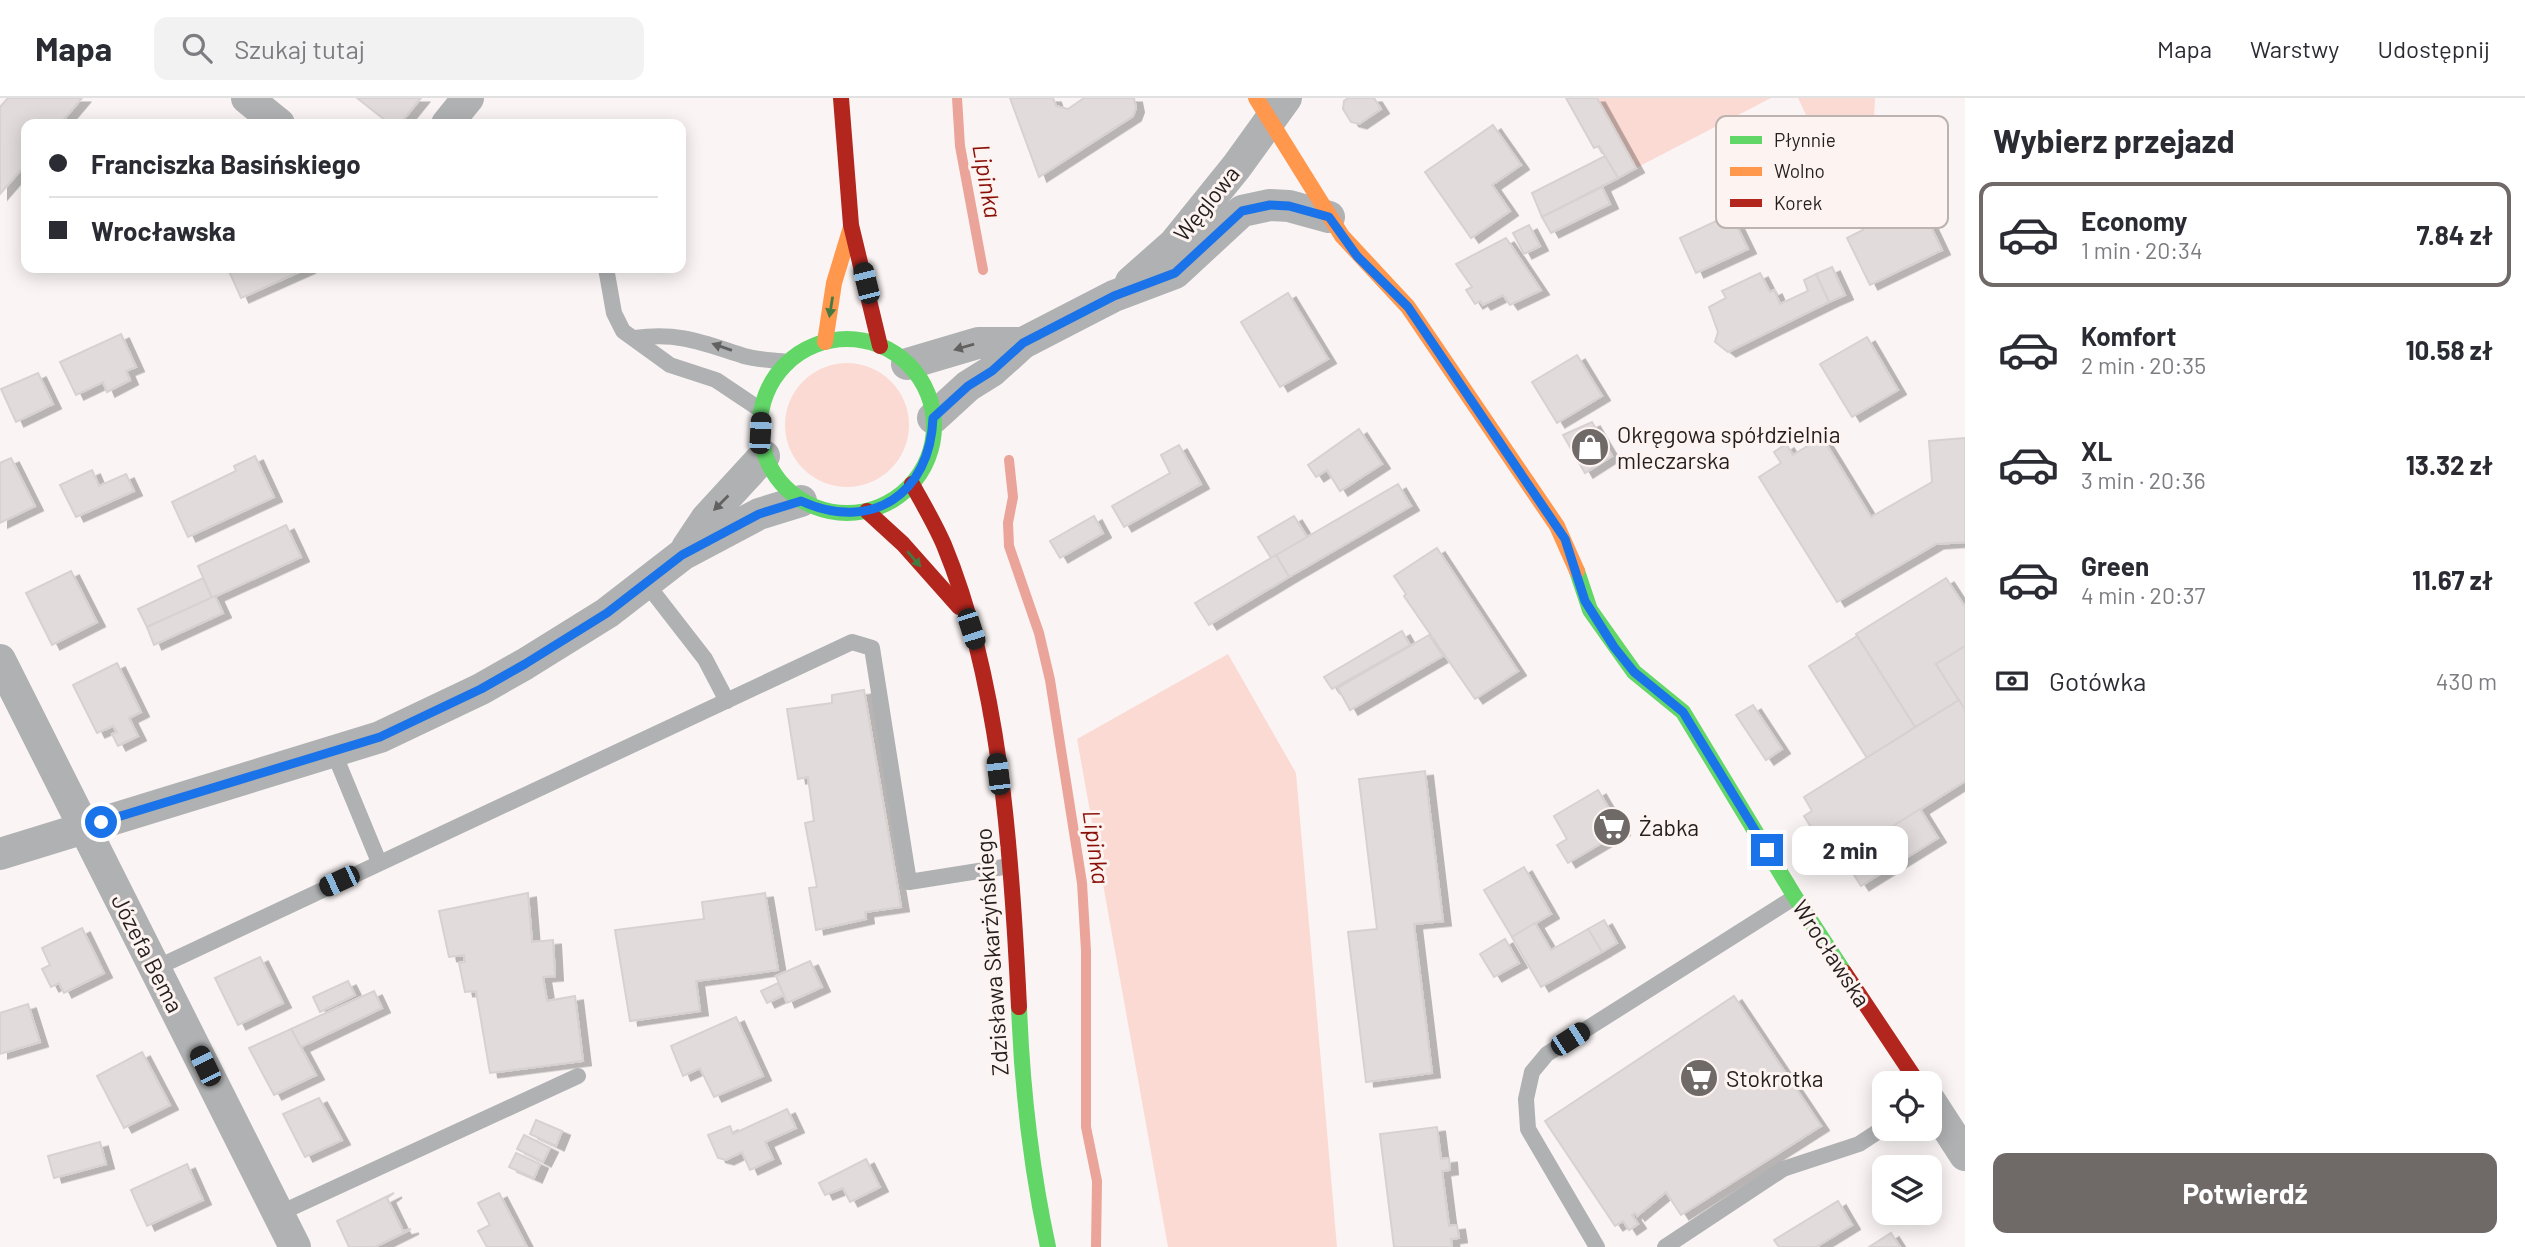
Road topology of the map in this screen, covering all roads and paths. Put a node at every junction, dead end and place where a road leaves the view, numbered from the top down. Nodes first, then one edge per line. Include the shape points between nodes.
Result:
1 (247, 98) edge
2 (468, 98) edge
3 (841, 98) edge
4 (1271, 105) edge
5 (273, 119) edge
6 (451, 119) edge
7 (1329, 217) junction
8 (851, 225) junction
9 (607, 273) edge
10 (1114, 296) junction
11 (635, 338) junction
12 (825, 342) junction
13 (1023, 343) junction
14 (880, 346) junction
15 (788, 362) junction
16 (907, 364) junction
17 (761, 410) junction
18 (933, 418) junction
19 (764, 456) junction
20 (912, 484) junction
21 (801, 501) junction
22 (867, 511) junction
23 (682, 555) junction
24 (646, 583) junction
25 (966, 613) junction
26 (0, 660) edge
27 (727, 701) junction
28 (334, 752) junction
29 (85, 826) junction
30 (0, 854) edge
31 (379, 862) junction
32 (1010, 866) junction
33 (1795, 897) junction
34 (156, 968) junction
35 (1910, 1071) edge
36 (578, 1076) dead end
37 (1942, 1120) edge
38 (1872, 1136) edge
39 (1965, 1155) edge
40 (278, 1214) junction
41 (295, 1247) edge
42 (1048, 1247) edge
43 (1597, 1247) edge
44 (1665, 1247) edge

1 - 5 street
2 - 6 street
3 - 8 street
4 - 7 street, Wrocławska
4 - 10 street, Węglowa via 1237,166 1174,244
7 - 10 street, Węglowa via 1289,206 1242,211 1175,273
7 - 33 street, Wrocławska via 1357,256 1408,307 1565,539 1585,601 1600,625 1634,672 1683,712
8 -> 12 street via 834,283
8 - 14 street
9 - 11 lane via 614,313 623,331
10 - 13 street, Węglowa
15 -> 11 lane via 744,356 675,335
11 - 17 lane via 670,365 716,380
12 - 14 street via 852,339
12 - 15 street
13 -> 16 street, Węglowa via 978,343
13 - 18 street, Węglowa
14 - 16 street
15 - 17 street via 771,383
16 - 18 street via 929,398
17 - 19 street
18 - 20 street via 929,453
19 - 21 street via 779,482
19 -> 23 street via 707,518
20 - 22 street via 892,501
20 - 25 street, Zdzisława Skarżyńskiego via 944,545
21 - 22 street via 822,510
21 - 23 street via 759,514
22 -> 25 street, Zdzisława Skarżyńskiego via 887,526
23 - 24 street
24 - 27 lane via 705,659
24 - 28 street via 607,613 481,689 380,737
25 - 32 street, Zdzisława Skarżyńskiego via 988,693
26 - 29 street, Józefa Bema
27 - 31 lane
27 - 32 lane via 852,642 872,648 909,882
28 - 29 street
28 - 31 lane
29 - 30 street
29 - 34 street, Józefa Bema
31 - 34 lane
32 - 42 street, Zdzisława Skarżyńskiego via 1021,1066 1037,1197
33 - 35 street, Wrocławska
33 - 43 lane via 1547,1054 1532,1072 1526,1099 1528,1129
34 - 40 street, Józefa Bema
36 - 40 lane
37 - 39 street
38 - 44 lane via 1783,1169
40 - 41 street, Józefa Bema

